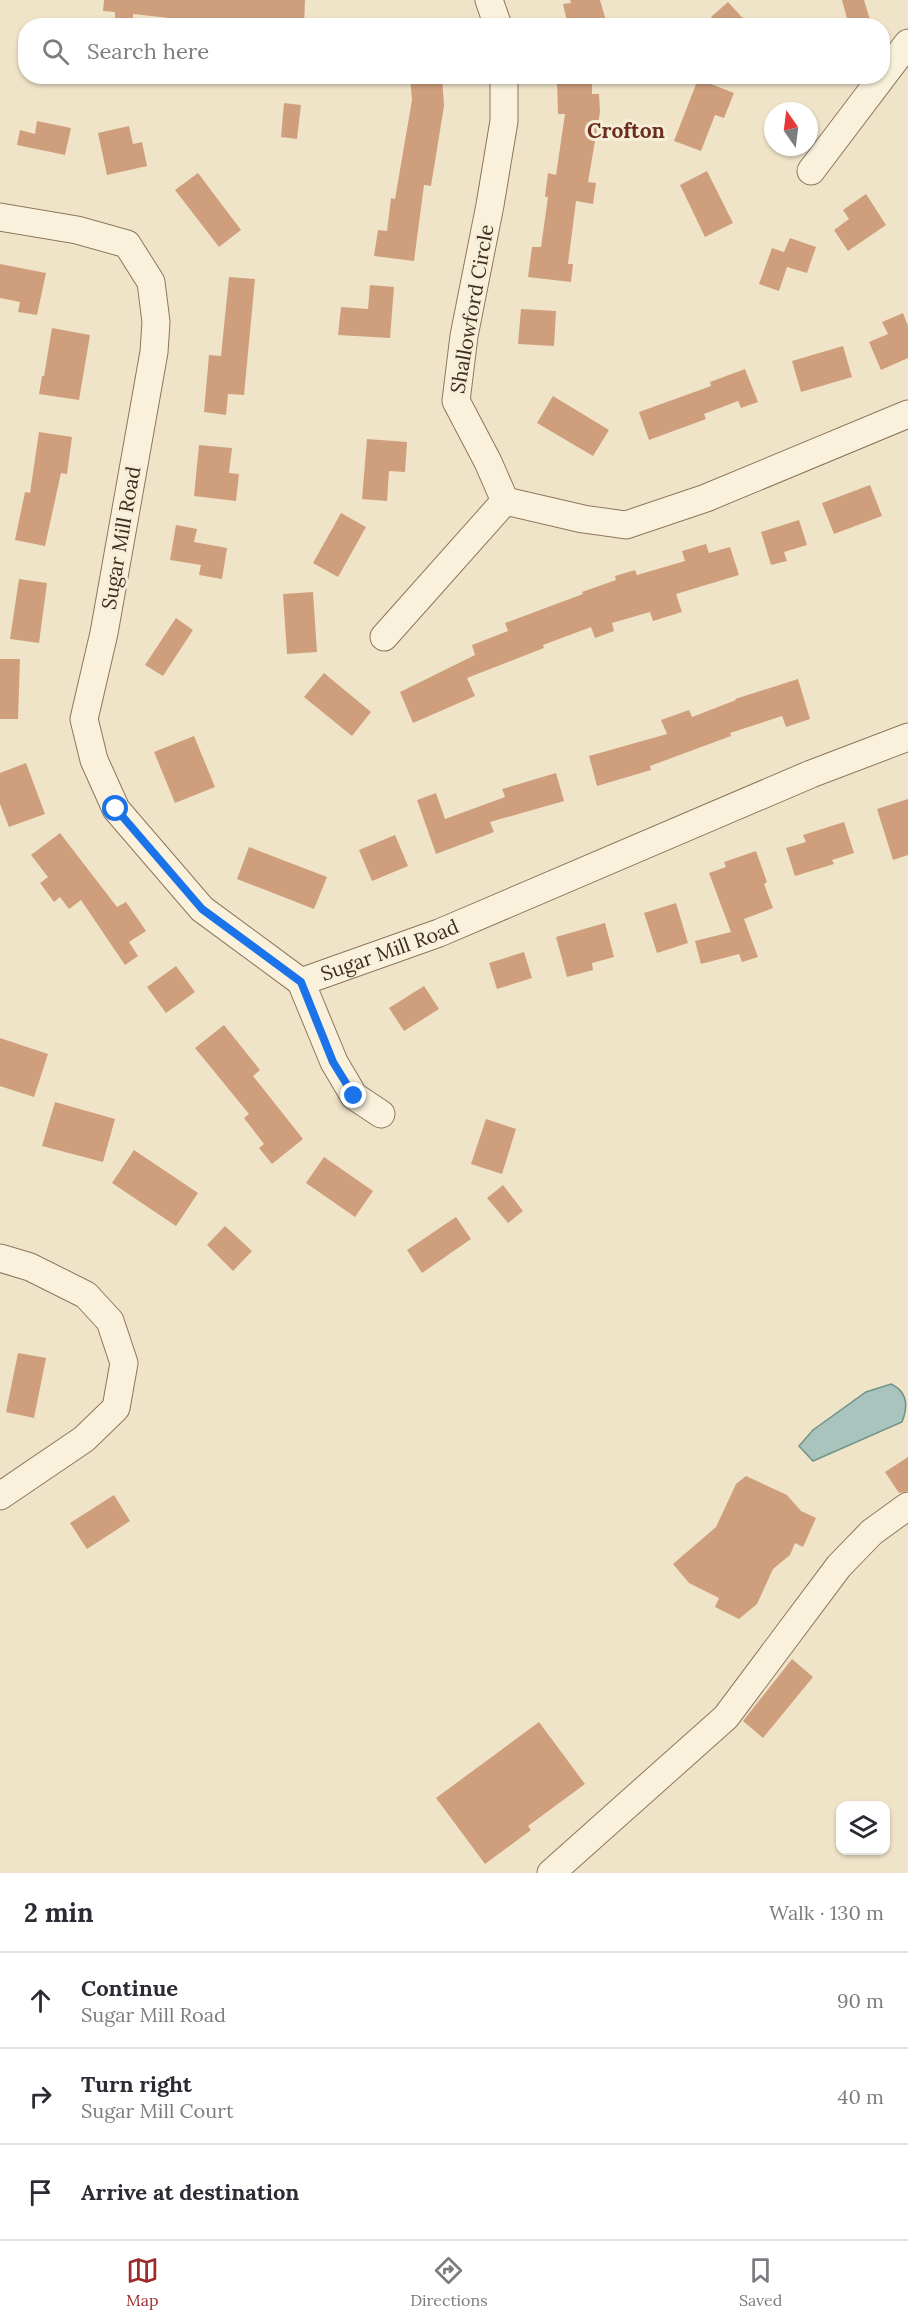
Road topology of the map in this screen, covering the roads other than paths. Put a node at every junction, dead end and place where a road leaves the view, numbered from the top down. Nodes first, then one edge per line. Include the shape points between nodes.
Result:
1 (489, 0) edge
2 (495, 18) edge
3 (908, 43) edge
4 (890, 67) edge
5 (504, 84) edge
6 (877, 84) edge
7 (811, 171) dead end
8 (0, 217) edge
9 (908, 414) edge
10 (505, 501) junction
11 (384, 637) dead end
12 (908, 737) edge
13 (301, 982) junction
14 (381, 1114) dead end
15 (0, 1258) edge
16 (0, 1496) edge
17 (908, 1506) edge
18 (551, 1873) edge

1 - 2 street
3 - 4 street
5 - 10 street, Shallowford Circle via 504,121 464,336 456,402
6 - 7 street
8 - 13 street, Sugar Mill Road via 77,230 127,244 151,282 156,322 154,352 104,633 84,719 94,760 116,809 202,909
9 - 10 street via 706,498 626,525
10 - 11 street
12 - 13 street, Sugar Mill Road via 439,933
13 - 14 street via 333,1062 354,1096
15 - 16 street via 30,1267 86,1295 110,1321 124,1363 116,1408 84,1439
17 - 18 street via 872,1532 839,1566 726,1717

